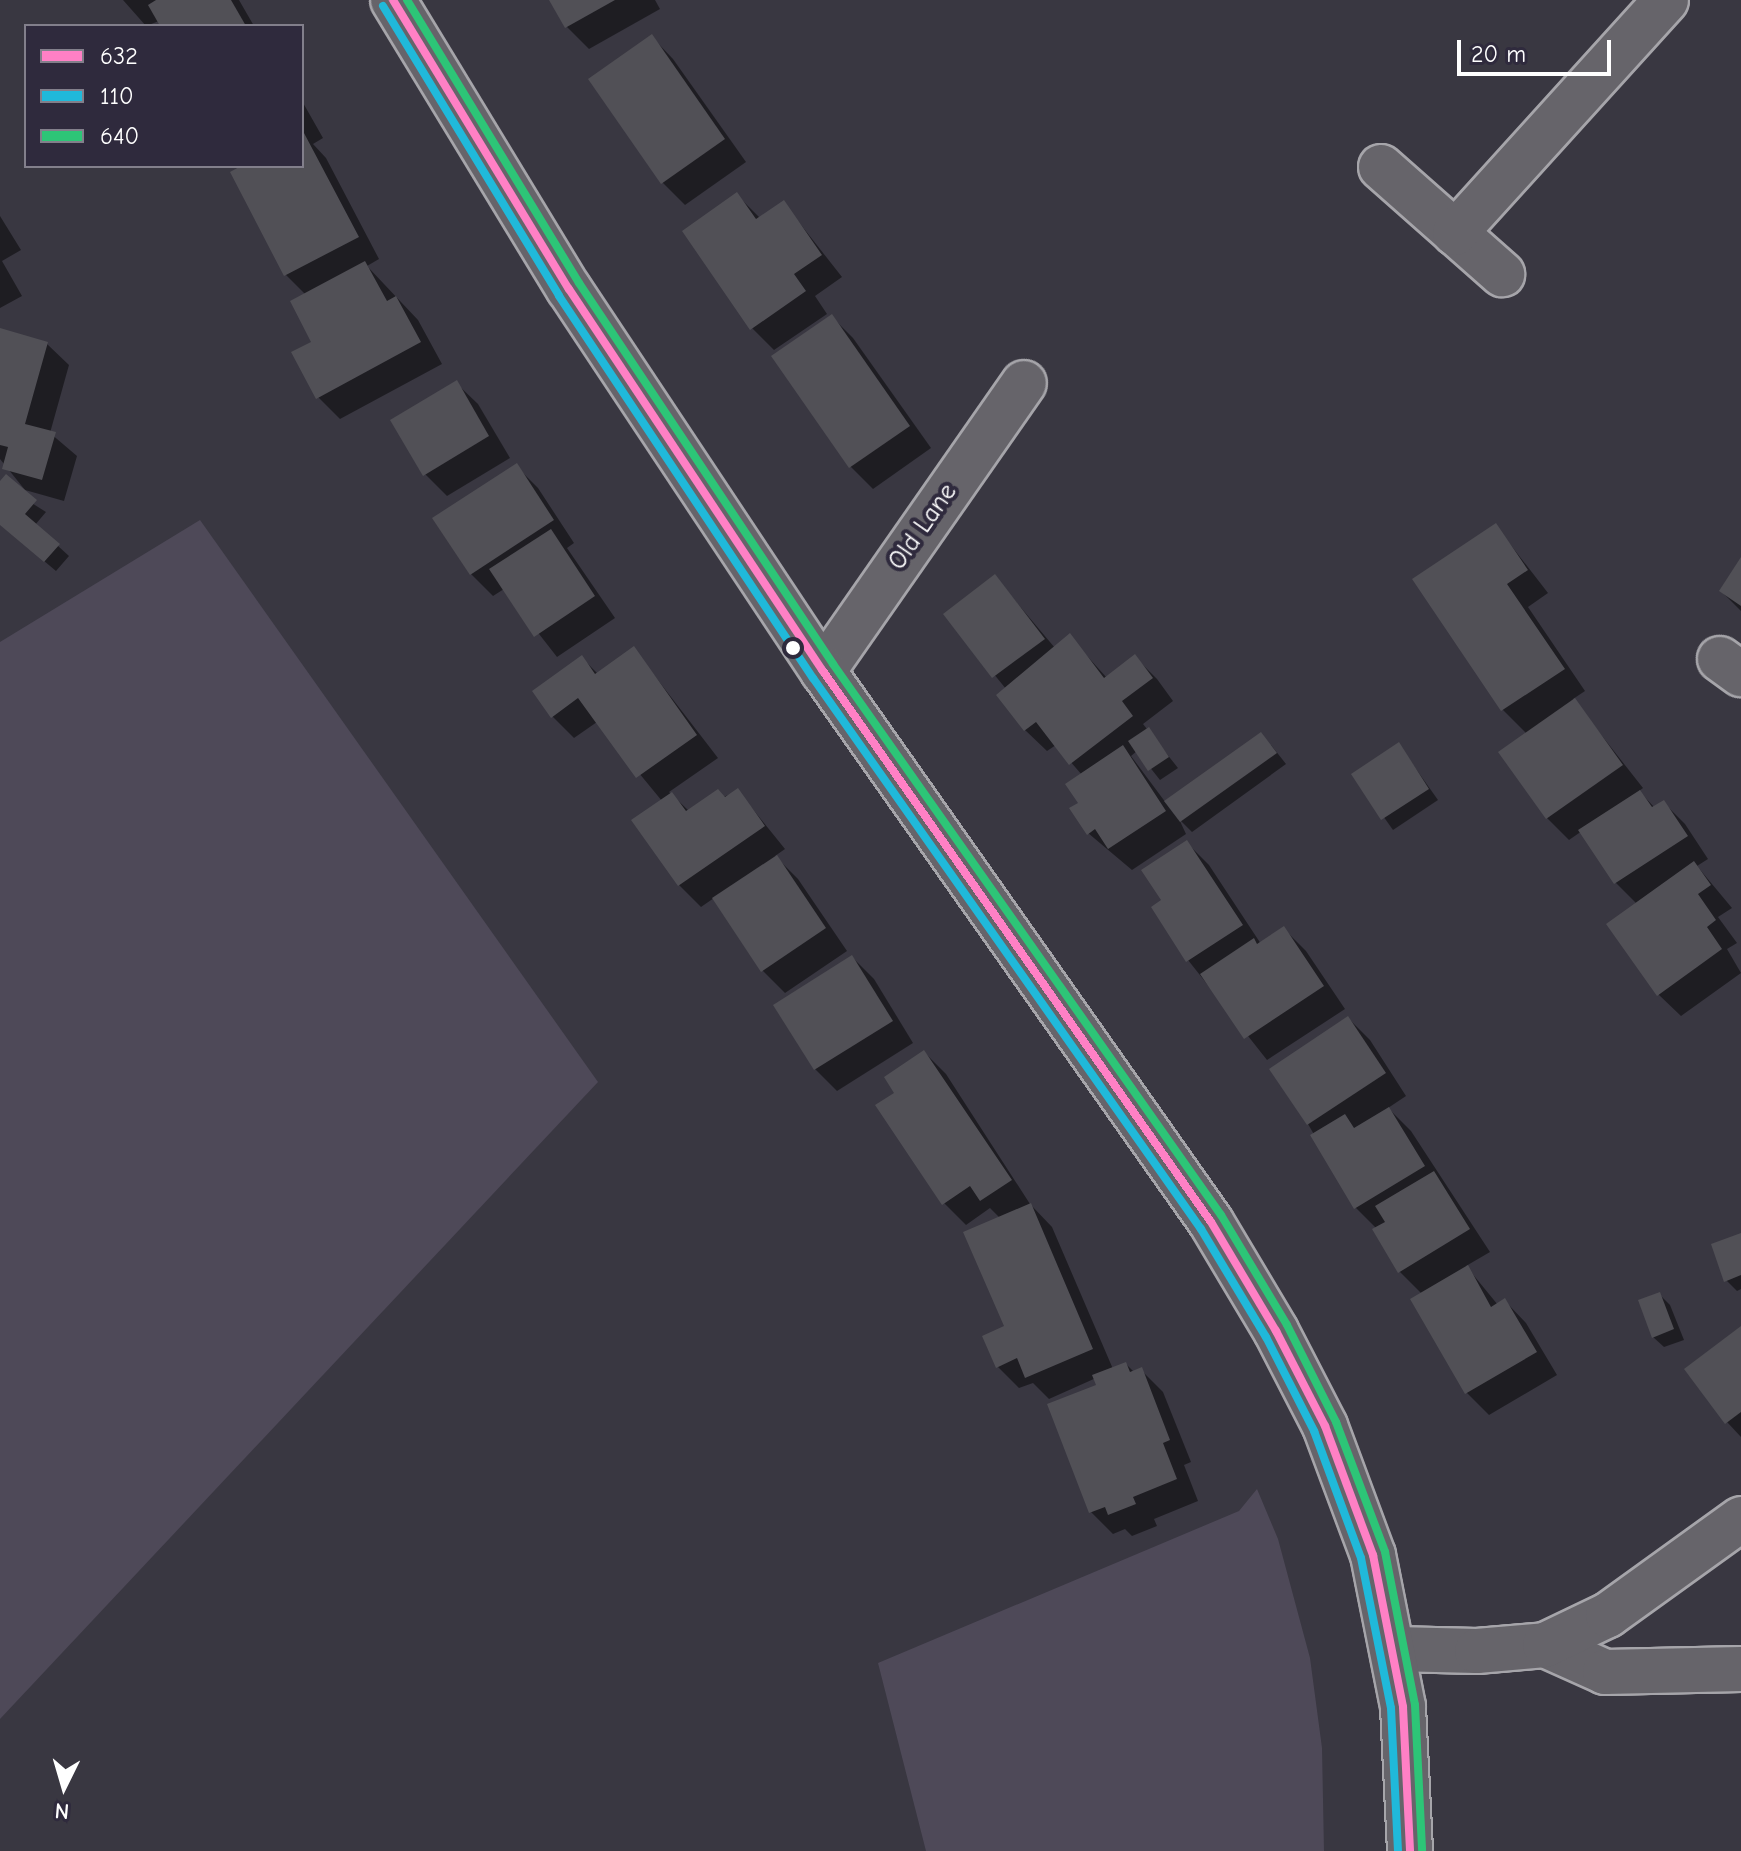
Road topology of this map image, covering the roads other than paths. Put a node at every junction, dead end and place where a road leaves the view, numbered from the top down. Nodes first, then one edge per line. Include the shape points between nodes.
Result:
1 (393, 0) edge
2 (1666, 0) edge
3 (1381, 167) dead end
4 (1455, 233) junction
5 (1502, 274) dead end
6 (1024, 383) dead end
7 (823, 671) junction
8 (1741, 1519) edge
9 (1545, 1645) junction
10 (1395, 1649) junction
11 (1741, 1669) edge
12 (1410, 1851) edge

1 - 7 main road via 569,289
2 - 4 main road
3 - 4 main road
4 - 5 main road
6 - 7 main road, Old Lane
7 - 10 main road via 1211,1222 1276,1331 1325,1426 1362,1521
8 - 9 main road via 1608,1615
9 - 10 main road
9 - 11 main road via 1605,1672
10 - 12 main road

